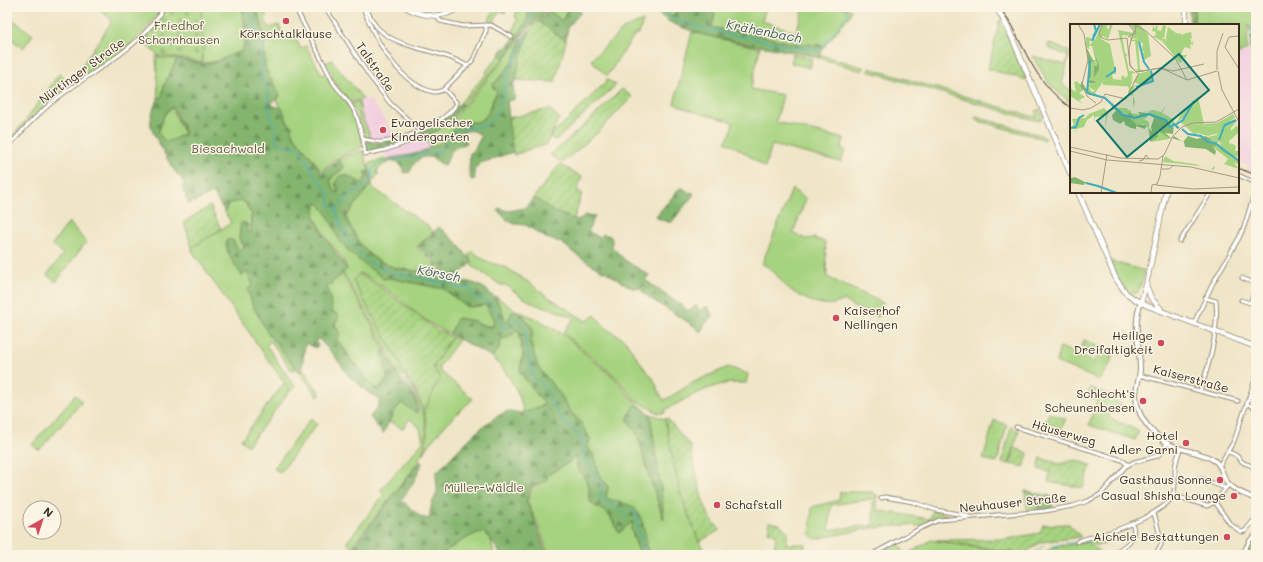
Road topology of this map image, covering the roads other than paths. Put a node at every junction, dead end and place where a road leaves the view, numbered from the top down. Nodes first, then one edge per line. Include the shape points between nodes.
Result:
1 (164, 7) edge
2 (295, 7) edge
3 (311, 7) edge
4 (325, 7) edge
5 (364, 7) edge
6 (405, 7) edge
7 (449, 7) edge
8 (460, 7) edge
9 (996, 7) edge
10 (1186, 7) edge
11 (297, 11) junction
12 (454, 11) junction
13 (437, 16) junction
14 (1186, 24) edge
15 (486, 25) junction
16 (512, 37) dead end
17 (467, 66) junction
18 (444, 89) junction
19 (419, 131) junction
20 (425, 136) dead end
21 (364, 139) junction
22 (7, 148) edge
23 (1070, 173) edge
24 (1239, 175) edge
25 (1256, 183) edge
26 (1256, 188) edge
27 (1078, 193) edge
28 (1166, 193) edge
29 (1210, 193) edge
30 (1180, 241) dead end
31 (1242, 278) dead end
32 (1146, 285) junction
33 (1256, 285) edge
34 (1206, 298) junction
35 (1242, 300) dead end
36 (1140, 302) junction
37 (1164, 311) junction
38 (1194, 323) junction
39 (1214, 331) junction
40 (1256, 347) edge
41 (1139, 375) junction
42 (1256, 377) edge
43 (1200, 391) junction
44 (1238, 402) dead end
45 (1247, 404) junction
46 (1256, 408) edge
47 (1016, 428) dead end
48 (1167, 444) junction
49 (1180, 449) junction
50 (1228, 452) junction
51 (1128, 465) junction
52 (1219, 466) junction
53 (1253, 467) dead end
54 (1197, 479) dead end
55 (1228, 484) junction
56 (1225, 488) junction
57 (1173, 495) junction
58 (881, 498) dead end
59 (1256, 499) edge
60 (1215, 502) junction
61 (1154, 513) junction
62 (969, 518) junction
63 (1256, 519) edge
64 (1132, 523) junction
65 (1256, 535) edge
66 (1077, 542) dead end
67 (871, 555) edge
68 (1111, 555) edge
69 (1155, 555) edge
70 (1242, 555) edge

1 - 22 street, Nürtinger Straße via 136,43 55,100
2 - 11 street
3 - 11 street
4 - 19 street, Talstraße via 368,74 392,105
5 - 17 street via 376,26 394,40
5 - 18 street via 379,44 404,76 431,92
6 - 13 main road via 423,15
7 - 12 street
8 - 12 main road
9 - 23 main road via 1010,33
10 - 14 main road
11 - 21 street via 335,85 354,111
12 - 13 main road
13 - 15 street via 440,22 461,26
15 - 16 street
15 - 17 street via 486,31
17 - 18 street
18 - 19 street via 456,105 441,120
19 - 21 street via 384,141
20 - 21 street via 383,151 364,154
24 - 25 street
26 - 34 street via 1239,238
27 - 36 main road via 1116,278 1126,293
28 - 32 main road
29 - 30 street
31 - 33 street
32 - 36 main road
32 - 37 main road via 1151,298
33 - 35 street via 1250,303
34 - 38 street
34 - 39 street via 1216,302
36 - 37 main road
36 - 41 street via 1136,321
37 - 38 main road
38 - 39 main road
39 - 40 main road
39 - 43 street via 1211,354
41 - 43 street, Kaiserstraße
41 - 48 street via 1136,394 1141,416
42 - 45 street
43 - 44 street, Kaiserstraße
45 - 46 street
45 - 50 street
47 - 51 street, Häuserweg via 1093,450
48 - 49 street
48 - 51 street, Neuhauser Straße via 1157,456
49 - 52 street via 1208,457
49 - 57 street
50 - 52 street
50 - 53 street via 1236,454 1243,462
51 - 62 street, Neuhauser Straße via 1101,494 1083,502 1036,512
52 - 55 street
54 - 56 street
55 - 56 street
55 - 59 street
56 - 60 street
57 - 60 street via 1204,506
57 - 61 street
58 - 62 street via 913,502
60 - 63 street via 1230,524 1238,530 1244,532
61 - 64 street
61 - 69 street via 1162,543
62 - 67 street, Neuhauser Straße via 933,522
64 - 66 street
64 - 68 street via 1132,538
65 - 70 street via 1250,540

